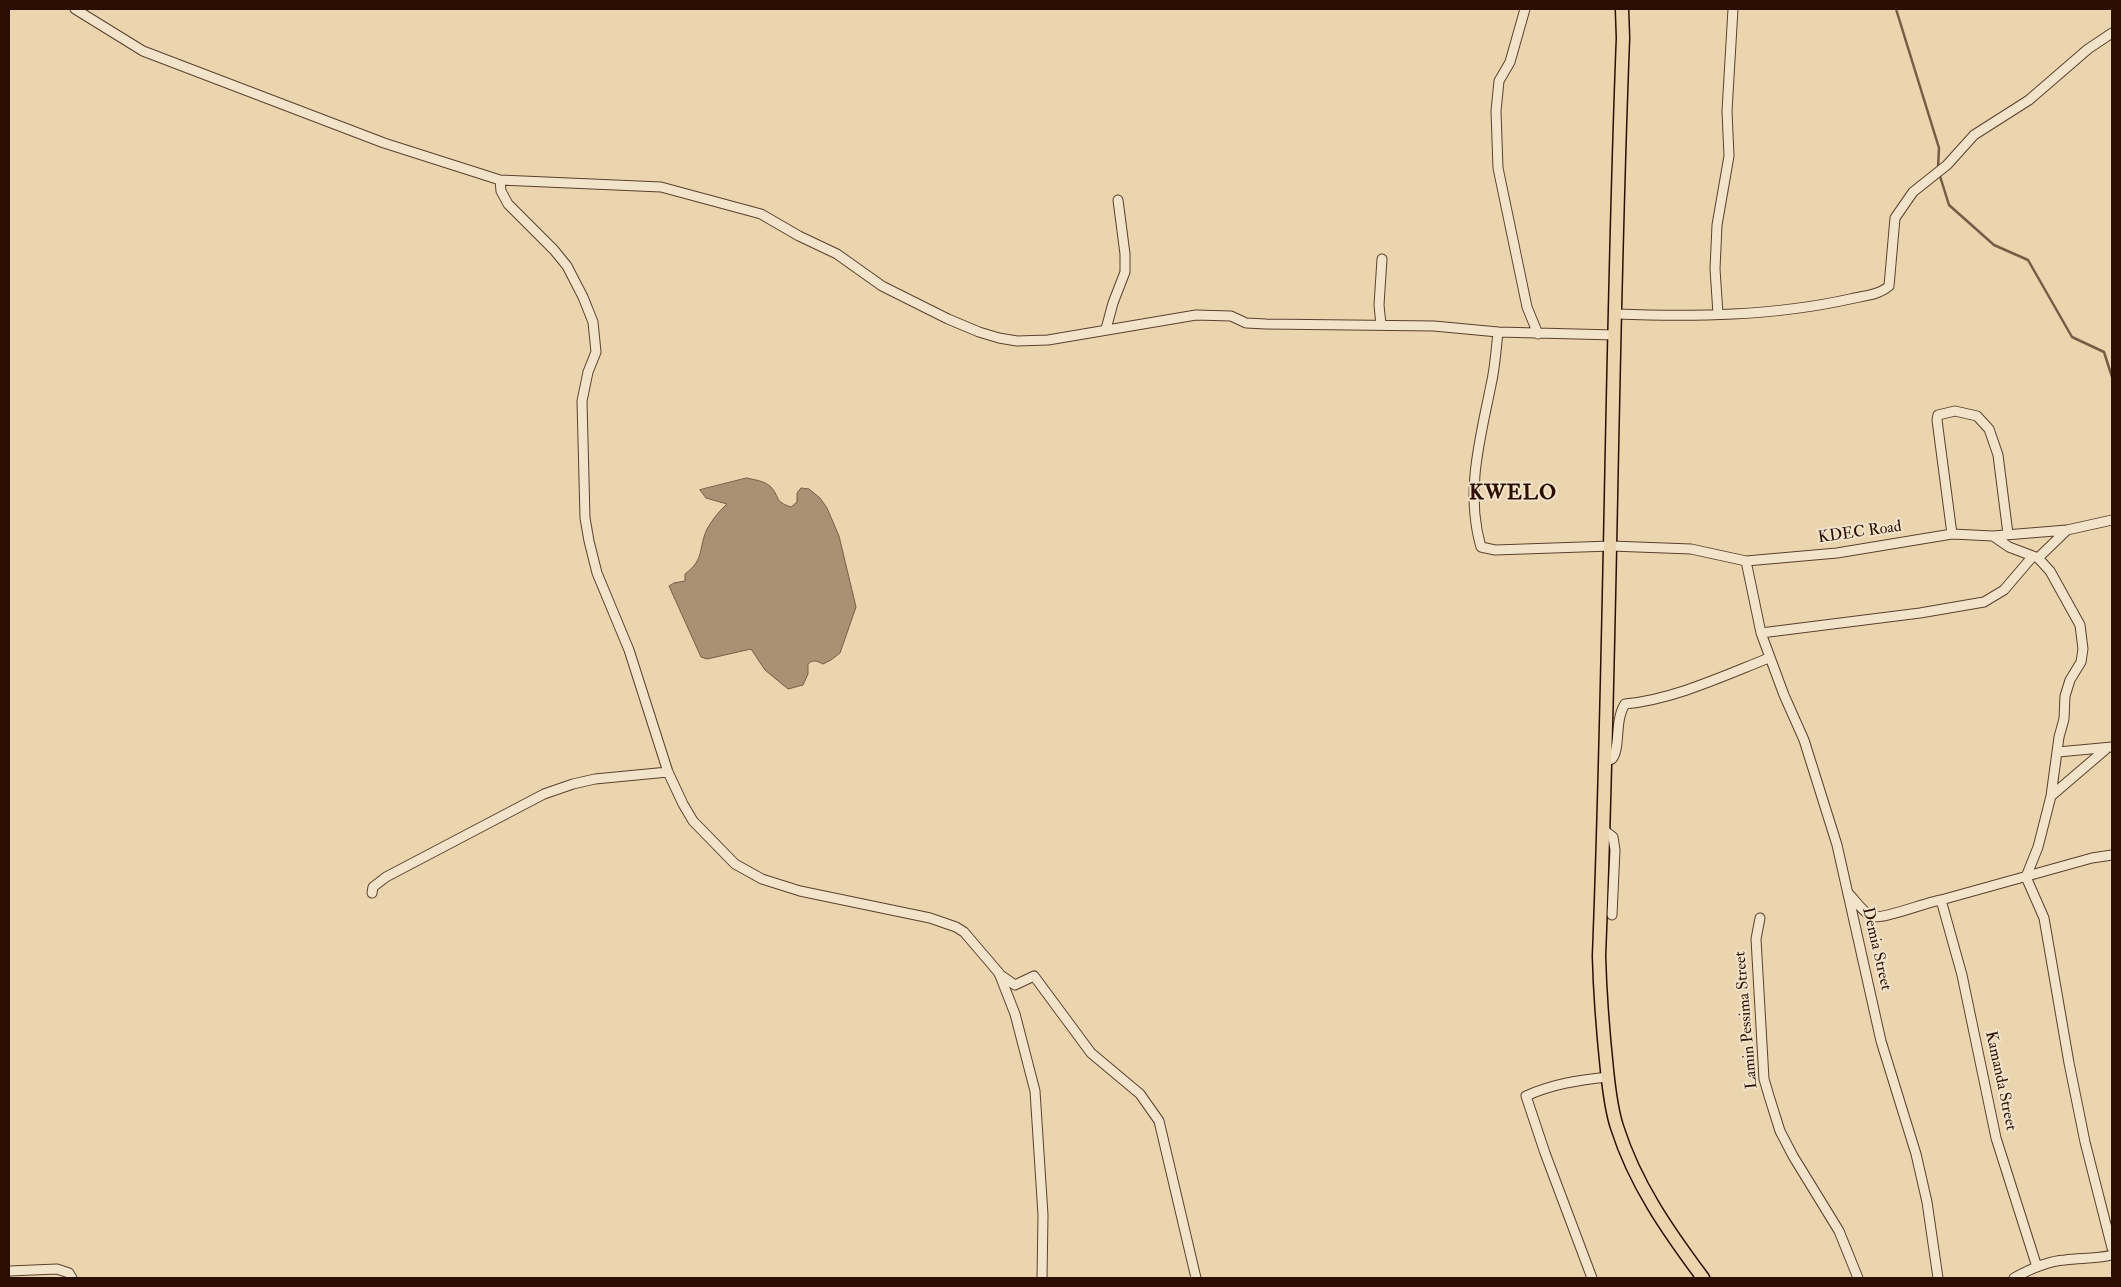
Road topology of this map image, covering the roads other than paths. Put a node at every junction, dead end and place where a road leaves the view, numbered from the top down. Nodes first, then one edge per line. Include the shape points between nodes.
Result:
1 (75, 9) edge
2 (1525, 9) edge
3 (1622, 9) edge
4 (1733, 9) edge
5 (2112, 33) edge
6 (500, 180) junction
7 (1118, 200) dead end
8 (1382, 259) dead end
9 (1616, 314) junction
10 (1718, 314) junction
11 (1382, 325) junction
12 (1106, 330) junction
13 (1498, 332) junction
14 (1538, 334) junction
15 (1615, 335) junction
16 (2112, 520) edge
17 (2066, 530) junction
18 (1952, 534) junction
19 (2008, 534) junction
20 (1993, 536) junction
21 (1611, 546) junction
22 (2036, 557) junction
23 (1746, 561) junction
24 (1761, 633) junction
25 (1769, 658) junction
26 (2109, 748) edge
27 (2058, 752) junction
28 (1606, 761) junction
29 (668, 772) junction
30 (2052, 796) junction
31 (1604, 830) junction
32 (2112, 855) edge
33 (2026, 877) junction
34 (1847, 893) junction
35 (372, 894) dead end
36 (1940, 900) junction
37 (1612, 915) dead end
38 (1760, 918) dead end
39 (999, 973) junction
40 (1608, 1077) junction
41 (2112, 1248) edge
42 (2112, 1255) edge
43 (2037, 1267) junction
44 (9, 1271) edge
45 (72, 1278) edge
46 (1042, 1278) edge
47 (1196, 1278) edge
48 (1592, 1278) edge
49 (1703, 1278) edge
50 (1858, 1278) edge
51 (1938, 1278) edge
52 (2014, 1278) edge

1 - 6 street via 143,51 384,143
2 - 14 street via 1510,62 1499,81 1496,112 1498,168 1528,307
3 - 9 main road
4 - 10 street via 1727,111 1729,156 1717,226
5 - 10 street via 2028,100 1974,136 1947,165 1913,192 1895,218 1889,286 1882,292 1810,306
6 - 12 street via 661,187 761,214 836,254 882,286 948,319 999,338 1048,340
6 - 29 street via 508,204 566,266 584,297 593,322 596,352 582,401 585,518 597,573 629,650
7 - 12 street via 1125,272
8 - 11 street via 1379,305
9 - 10 street
9 - 15 main road
11 - 12 street via 1246,323 1231,316 1196,315
11 - 13 street
13 - 14 street
13 - 21 street, KDEC Road via 1492,382 1476,458 1475,526 1481,547 1495,550
14 - 15 street
15 - 21 main road
16 - 17 street, KDEC Road
17 - 19 street, KDEC Road
17 - 22 street
18 - 19 street via 1936,420 1938,415 1954,411 1977,416 1989,429 1998,455
18 - 20 street, KDEC Road
18 - 23 street, KDEC Road via 1837,553
19 - 20 street, KDEC Road
20 - 22 street via 2009,547
21 - 23 street, KDEC Road via 1691,549
21 - 28 main road
22 - 24 street via 2004,590 1984,602
22 - 27 street via 2050,571 2080,625 2083,649 2081,662 2065,696
23 - 24 street, Demia Street
24 - 25 street, Demia Street
25 - 28 street via 1649,702 1625,704 1618,717 1616,752 1612,759
25 - 34 street, Demia Street via 1804,740 1823,796
26 - 27 street
26 - 30 street
27 - 30 street
28 - 31 main road
29 - 35 street via 595,779 544,794 386,877 373,887
29 - 39 street via 693,821 735,864 762,879 800,891 930,918 956,927
30 - 33 street
31 - 37 street via 1613,837 1615,850
31 - 40 main road via 1599,956
32 - 33 street
33 - 36 street
33 - 41 street via 2044,918 2085,1142
34 - 36 street via 1875,917
34 - 51 street, Demia Street via 1881,1042 1916,1154
36 - 43 street, Kamanda Street via 1962,975 1996,1138
38 - 50 street, Lamin Pessima Street via 1756,939 1764,1079 1780,1131 1839,1231
39 - 46 street via 1015,1014 1035,1090 1043,1215
39 - 47 street via 1015,985 1034,976 1091,1053 1140,1094 1159,1121
40 - 48 street via 1573,1081 1526,1096
40 - 49 main road via 1616,1125 1634,1172 1659,1217
42 - 43 street via 2098,1259 2064,1260
43 - 52 street
44 - 45 street via 57,1269 69,1273

